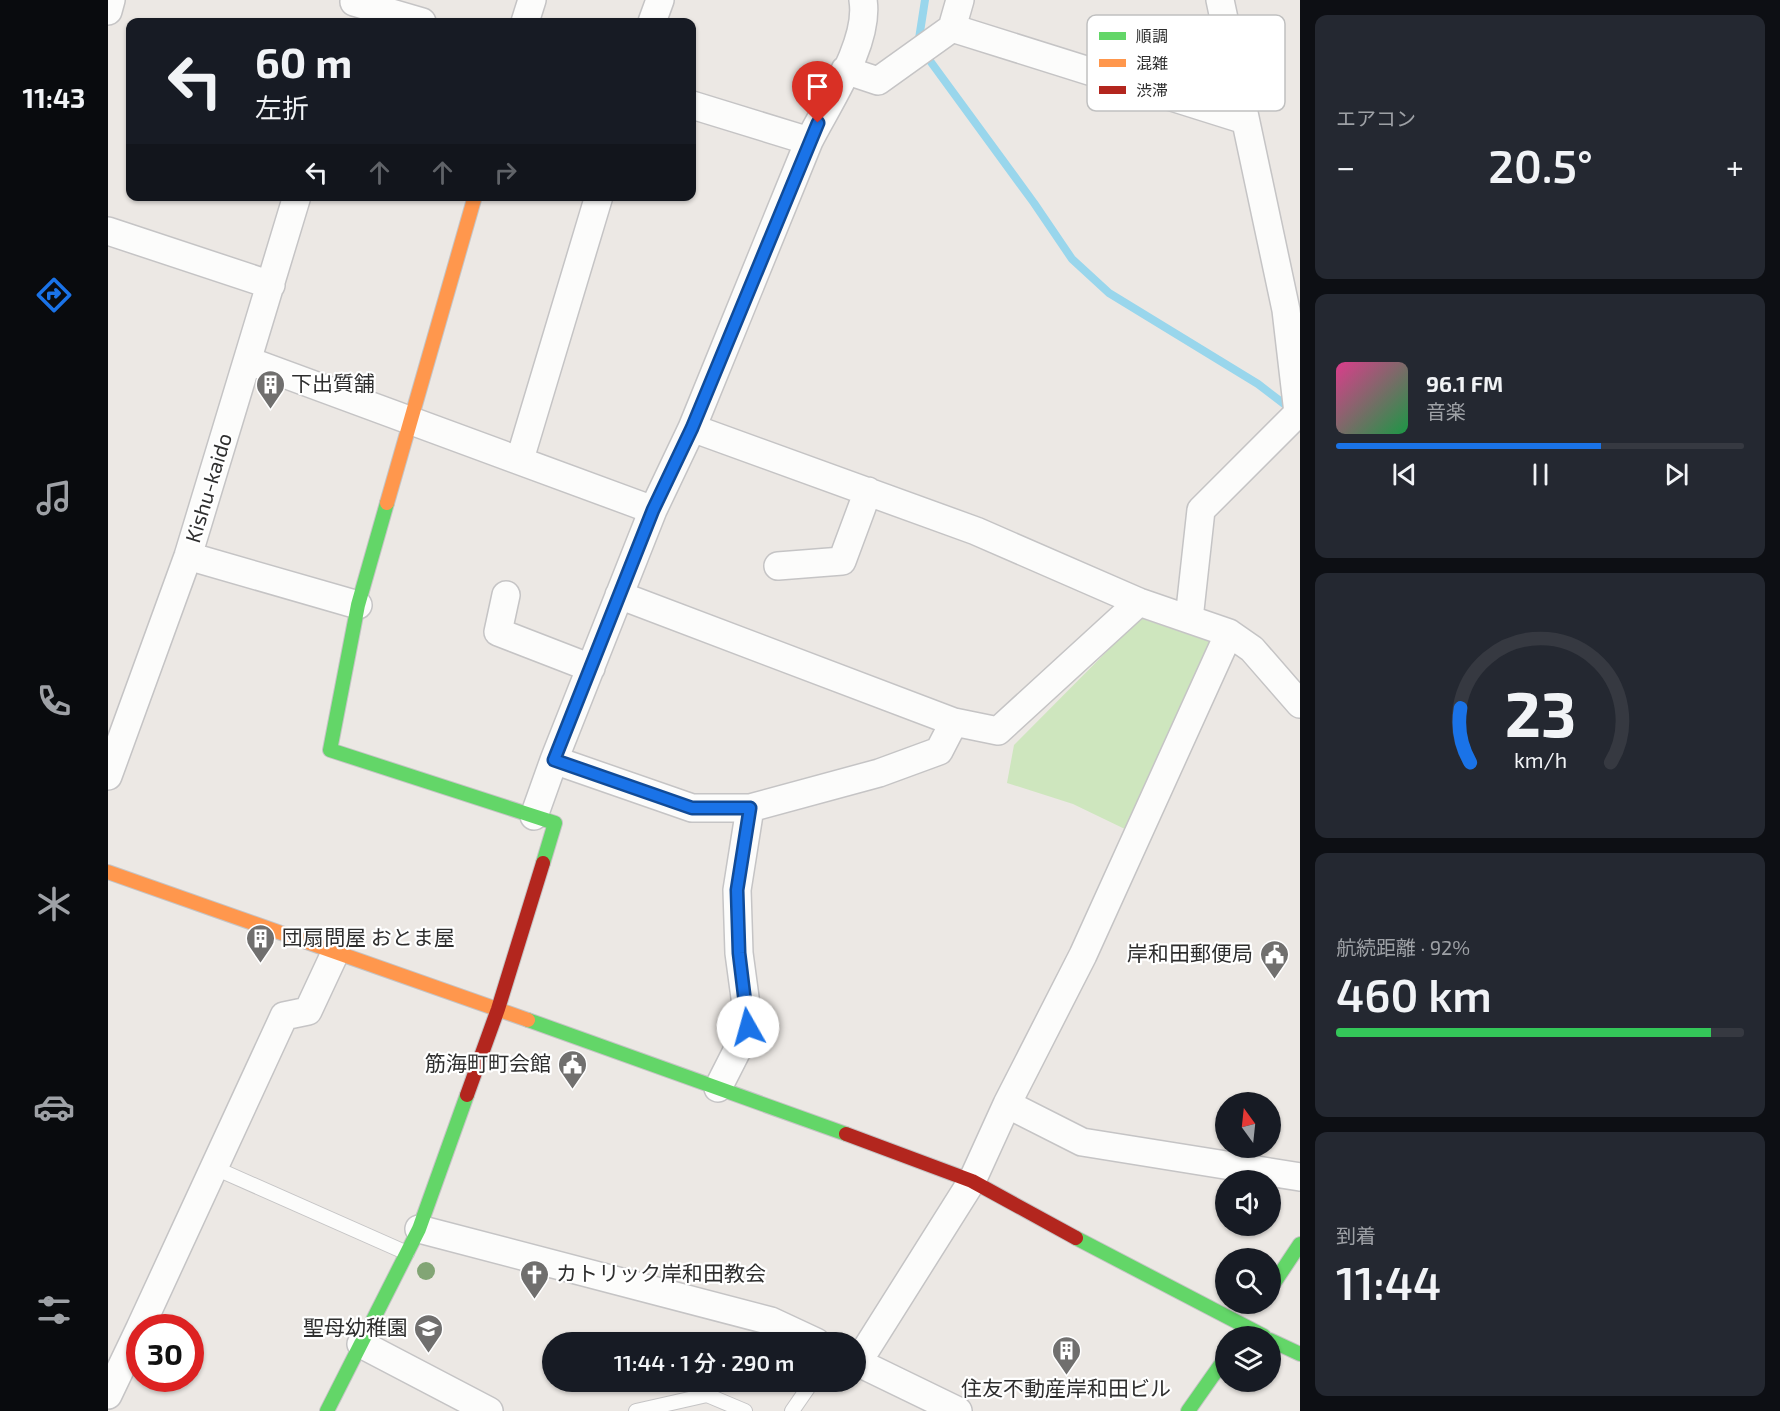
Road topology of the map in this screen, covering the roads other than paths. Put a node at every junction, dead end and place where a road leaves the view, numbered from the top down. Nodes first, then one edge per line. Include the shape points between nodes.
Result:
1 (111, 0) edge
2 (532, 0) edge
3 (660, 0) edge
4 (863, 0) edge
5 (960, 0) edge
6 (1220, 0) edge
7 (352, 8) edge
8 (108, 11) edge
9 (1223, 15) edge
10 (402, 18) edge
11 (526, 18) edge
12 (653, 18) edge
13 (952, 28) junction
14 (845, 70) junction
15 (1087, 70) edge
16 (696, 106) edge
17 (1216, 111) edge
18 (1243, 111) edge
19 (1245, 120) junction
20 (809, 141) junction
21 (296, 201) edge
22 (474, 201) edge
23 (597, 201) edge
24 (108, 231) edge
25 (271, 285) junction
26 (249, 361) junction
27 (1296, 371) edge
28 (410, 420) junction
29 (692, 428) junction
30 (520, 459) junction
31 (868, 491) junction
32 (653, 510) junction
33 (188, 556) junction
34 (777, 566) dead end
35 (506, 595) dead end
36 (619, 595) junction
37 (1139, 602) junction
38 (358, 606) junction
39 (1189, 618) junction
40 (1229, 633) junction
41 (591, 668) junction
42 (1296, 693) edge
43 (954, 722) junction
44 (554, 760) junction
45 (108, 776) edge
46 (750, 808) junction
47 (534, 816) junction
48 (108, 872) edge
49 (336, 951) junction
50 (498, 1009) junction
51 (718, 1088) junction
52 (1007, 1104) junction
53 (215, 1168) junction
54 (1300, 1177) edge
55 (972, 1181) junction
56 (419, 1229) junction
57 (1300, 1244) edge
58 (407, 1253) junction
59 (1281, 1272) edge
60 (147, 1314) edge
61 (1232, 1326) edge
62 (795, 1332) edge
63 (361, 1344) junction
64 (1281, 1345) edge
65 (866, 1348) edge
66 (1300, 1354) edge
67 (126, 1357) edge
68 (866, 1369) edge
69 (1215, 1373) edge
70 (805, 1392) edge
71 (108, 1395) edge
72 (909, 1400) edge
73 (327, 1411) edge
74 (489, 1411) edge
75 (636, 1411) edge
76 (746, 1411) edge
77 (792, 1411) edge
78 (958, 1411) edge
79 (1188, 1411) edge

1 - 8 street
2 - 11 street
3 - 12 street
4 - 14 street via 865,10 858,44
5 - 13 street
6 - 9 street
7 - 10 street
13 - 14 street via 878,81
13 - 15 street
14 - 20 street
16 - 20 street
17 - 19 street
18 - 19 street
19 - 27 street
20 - 29 street
21 - 25 street, Kishu-kaido
22 - 28 street
23 - 30 street
24 - 25 street
25 - 26 street, Kishu-kaido
26 - 28 street
26 - 33 street, Kishu-kaido
27 - 39 street via 1298,413 1201,510
28 - 30 street
28 - 38 street
29 - 31 street
29 - 32 street
30 - 32 street
31 - 34 street via 842,561
31 - 37 street via 976,531
32 - 36 street
33 - 38 street
33 - 45 street, Kishu-kaido
35 - 41 street via 498,632
36 - 41 street
36 - 43 street
37 - 39 street
37 - 43 street via 998,731
38 - 47 street via 330,750
39 - 40 street
40 - 42 street via 1252,649
40 - 52 street via 1083,955
41 - 44 street
43 - 46 street via 939,751 879,773
44 - 46 street via 692,808
44 - 47 street
46 - 51 street via 737,890 739,953 748,1027
47 - 50 street via 555,823
48 - 49 street
49 - 50 street
49 - 53 street via 308,1011 284,1016
50 - 51 street
50 - 56 street
51 - 55 street
52 - 54 street via 1082,1142
52 - 55 street
53 - 58 lane
53 - 60 street
55 - 61 street
55 - 65 street
56 - 58 street
56 - 62 street via 771,1321
57 - 59 street
58 - 63 street
63 - 73 street
63 - 74 street
64 - 66 street
67 - 71 street
68 - 72 street
69 - 79 street
70 - 77 lane
72 - 78 street
75 - 76 lane via 707,1395

